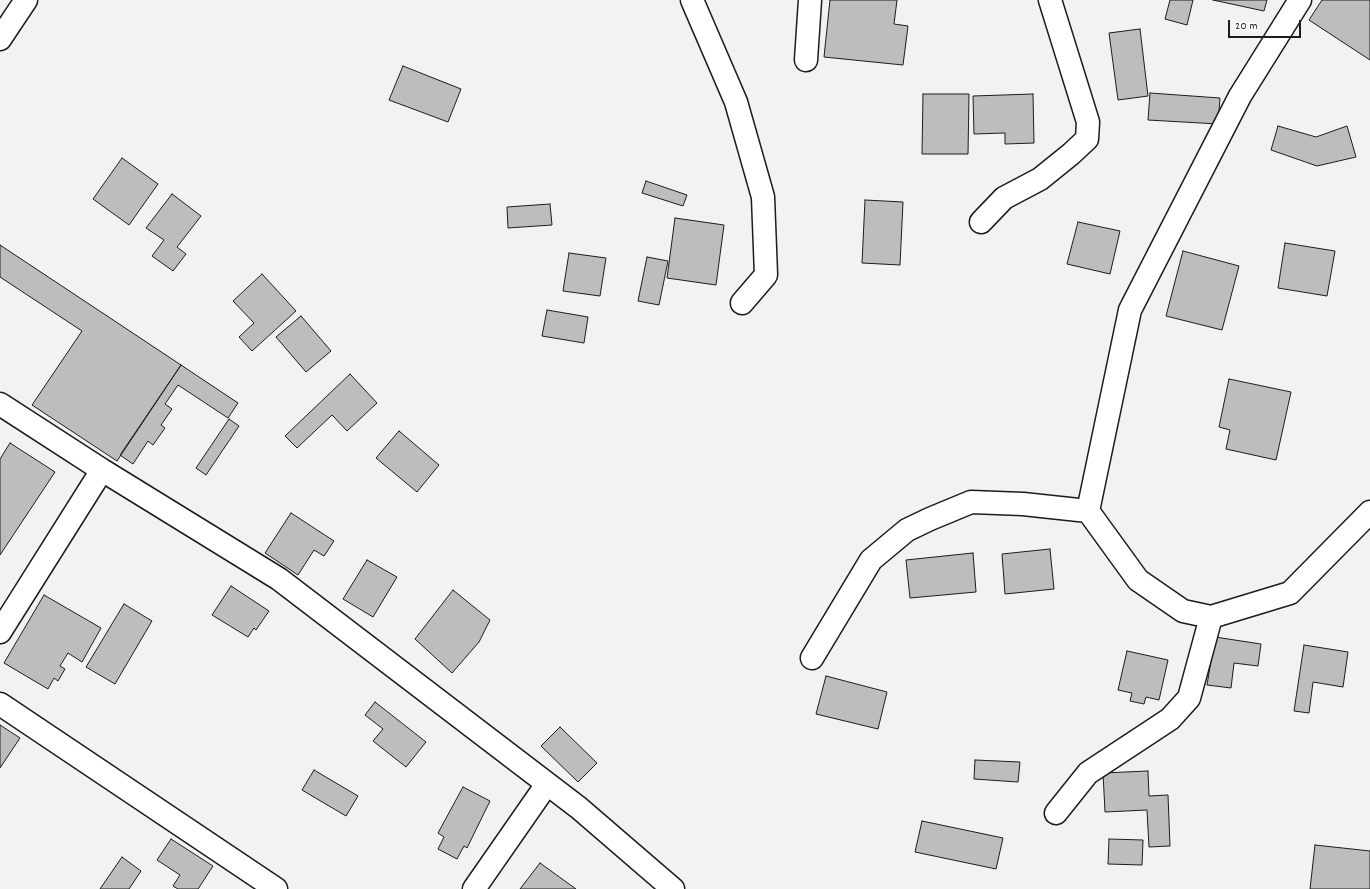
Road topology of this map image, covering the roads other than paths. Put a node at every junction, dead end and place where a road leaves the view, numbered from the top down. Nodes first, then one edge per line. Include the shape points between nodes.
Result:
1 (26, 0) edge
2 (692, 0) edge
3 (810, 0) edge
4 (1050, 0) edge
5 (1300, 0) edge
6 (0, 38) edge
7 (806, 60) dead end
8 (981, 222) dead end
9 (742, 303) dead end
10 (0, 404) edge
11 (102, 470) junction
12 (1088, 511) junction
13 (1370, 512) edge
14 (1211, 617) junction
15 (0, 632) edge
16 (812, 658) dead end
17 (0, 704) edge
18 (547, 784) junction
19 (1056, 813) dead end
20 (276, 889) edge
21 (474, 889) edge
22 (673, 889) edge

1 - 6 street
2 - 9 street via 736,102 763,197 766,275
3 - 7 street
4 - 8 street via 1088,122 1087,139 1040,179 1004,198
5 - 12 street via 1240,96 1130,310
10 - 11 street
11 - 15 street
11 - 18 street via 279,579
12 - 14 street via 1138,580 1184,611
12 - 16 street via 971,502 907,530 871,560
13 - 14 street via 1290,593
14 - 19 street via 1189,698 1170,719 1088,773
17 - 20 street
18 - 21 street
18 - 22 street via 579,808

